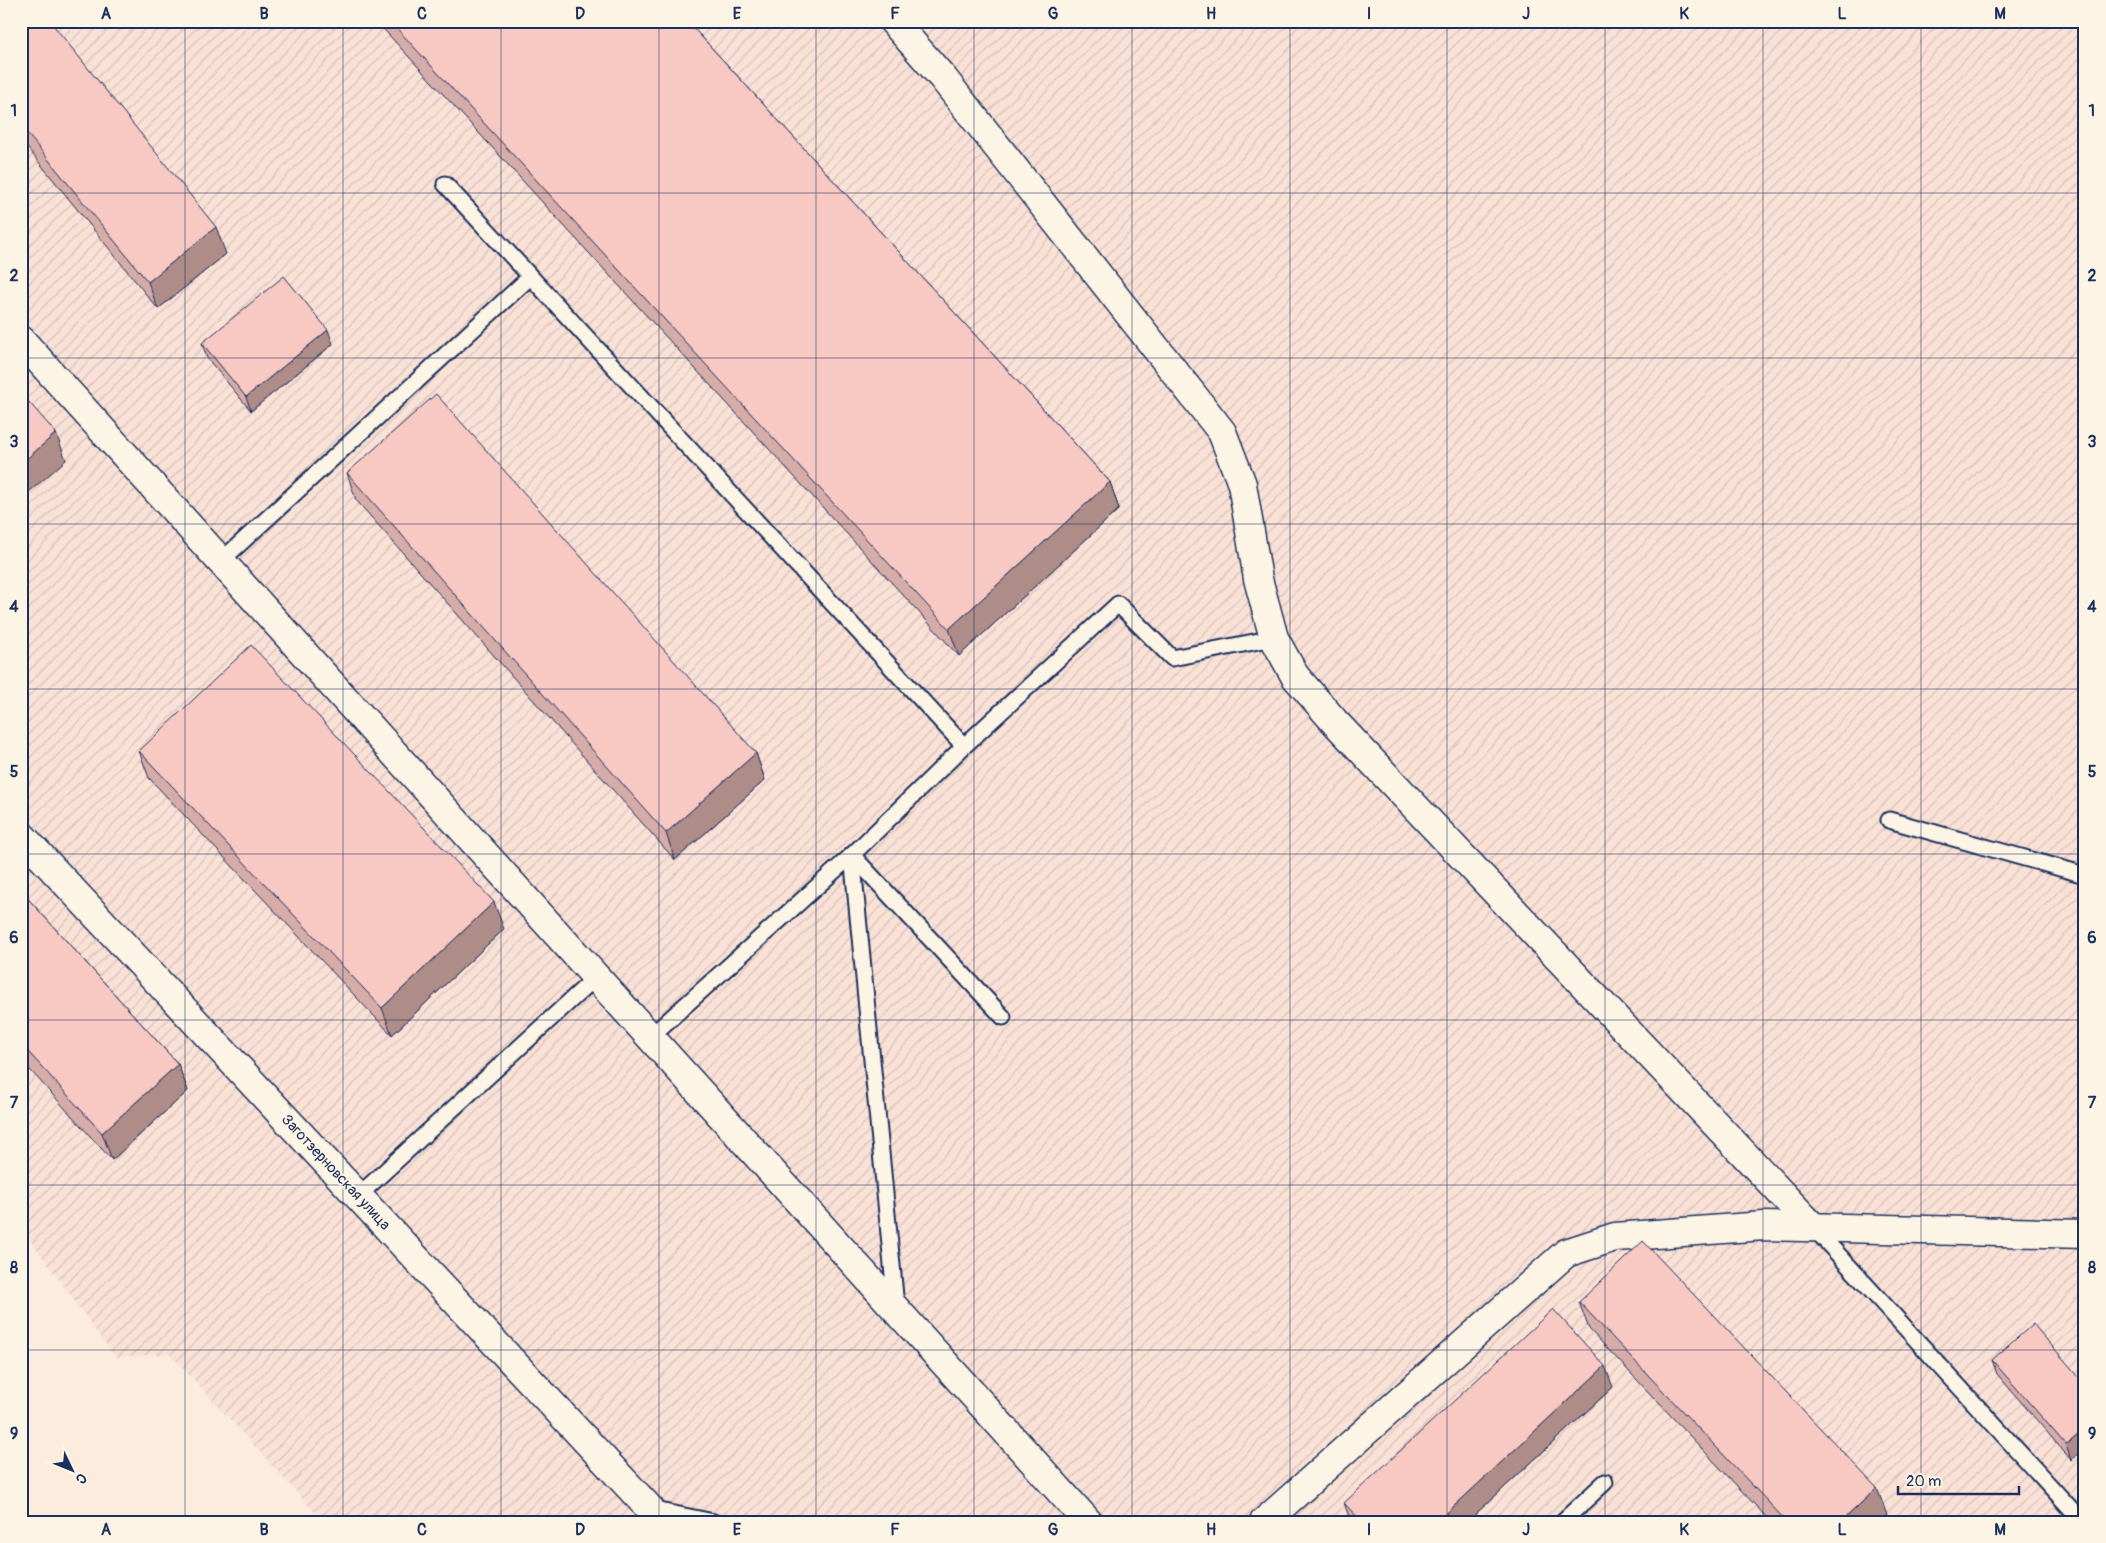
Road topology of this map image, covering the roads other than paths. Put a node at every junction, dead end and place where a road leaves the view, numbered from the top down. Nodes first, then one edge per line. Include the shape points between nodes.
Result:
1 (893, 21) edge
2 (445, 184) dead end
3 (530, 277) junction
4 (21, 340) edge
5 (220, 561) junction
6 (1274, 638) junction
7 (964, 746) junction
8 (1889, 820) dead end
9 (21, 834) edge
10 (852, 854) junction
11 (2085, 875) edge
12 (596, 977) junction
13 (1002, 1017) dead end
14 (650, 1037) junction
15 (358, 1196) junction
16 (1812, 1227) junction
17 (2085, 1234) edge
18 (897, 1310) junction
19 (1605, 1482) dead end
20 (650, 1509) joint
21 (714, 1522) edge
22 (1088, 1522) edge
23 (1264, 1522) edge
24 (1562, 1522) edge
25 (2083, 1522) edge

1 - 6 street via 949,86 1222,432 1242,484 1258,579
2 - 3 lane
3 - 5 lane
3 - 7 lane
4 - 5 street
5 - 12 street
6 - 7 lane via 1172,658 1118,604
6 - 16 street via 1295,676 1334,721
7 - 10 lane
8 - 11 lane
9 - 15 street, Заготзерновская улица
10 - 13 lane
10 - 14 lane
10 - 18 lane
12 - 14 street
12 - 15 lane
14 - 18 street
15 - 20 street, Заготзерновская улица
16 - 17 street
16 - 23 street via 1764,1226 1615,1237 1566,1253
16 - 25 lane
18 - 22 street
19 - 24 lane
20 - 21 lane

